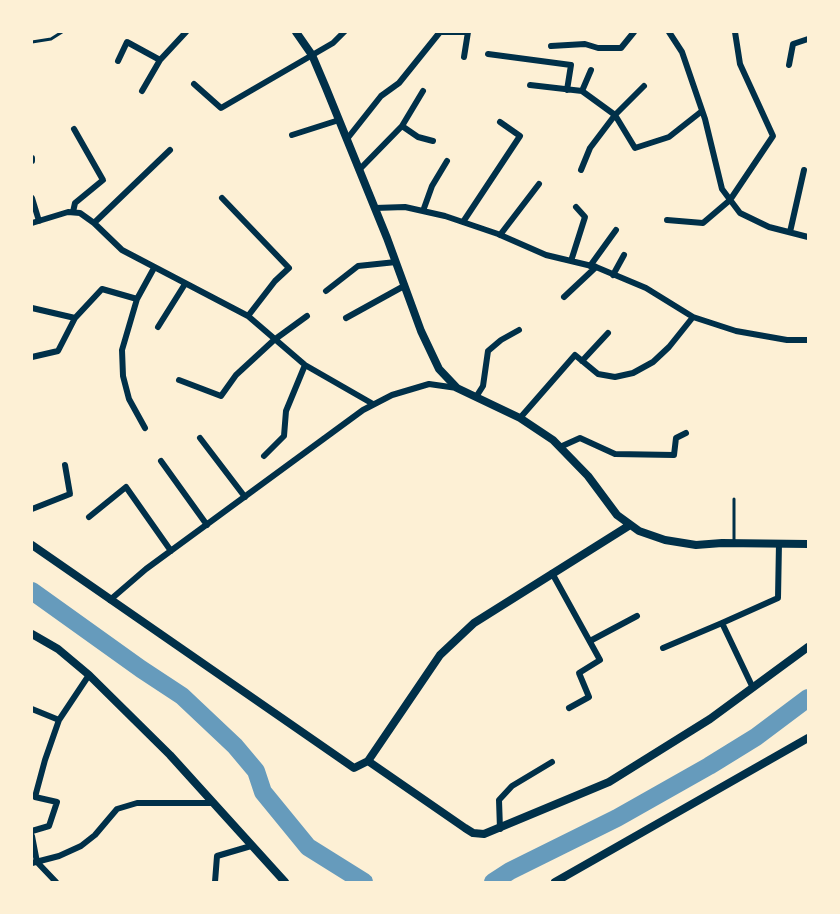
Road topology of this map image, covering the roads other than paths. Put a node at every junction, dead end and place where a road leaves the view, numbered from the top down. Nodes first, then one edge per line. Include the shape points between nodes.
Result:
1 (62, 32) edge
2 (186, 32) edge
3 (296, 32) edge
4 (344, 32) edge
5 (634, 32) edge
6 (669, 32) edge
7 (735, 32) edge
8 (808, 39) edge
9 (32, 42) edge
10 (551, 46) dead end
11 (488, 54) dead end
12 (312, 55) junction
13 (464, 57) dead end
14 (160, 60) junction
15 (118, 61) dead end
16 (789, 65) dead end
17 (591, 70) dead end
18 (194, 84) dead end
19 (530, 85) dead end
20 (644, 86) dead end
21 (567, 90) junction
22 (142, 91) dead end
23 (423, 91) dead end
24 (582, 91) junction
25 (702, 111) junction
26 (615, 115) junction
27 (339, 120) junction
28 (500, 122) dead end
29 (402, 126) junction
30 (74, 129) dead end
31 (292, 135) dead end
32 (347, 139) junction
33 (433, 141) dead end
34 (170, 150) dead end
35 (447, 161) dead end
36 (359, 170) junction
37 (581, 170) dead end
38 (804, 170) dead end
39 (539, 184) dead end
40 (32, 198) edge
41 (222, 198) dead end
42 (730, 200) junction
43 (576, 207) dead end
44 (375, 208) junction
45 (423, 211) junction
46 (73, 212) junction
47 (667, 220) dead end
48 (39, 221) junction
49 (463, 222) junction
50 (32, 223) edge
51 (94, 223) junction
52 (616, 230) dead end
53 (790, 232) junction
54 (500, 235) junction
55 (808, 237) edge
56 (624, 255) dead end
57 (571, 261) junction
58 (396, 262) junction
59 (593, 266) junction
60 (154, 268) junction
61 (613, 274) junction
62 (185, 284) junction
63 (404, 286) junction
64 (326, 291) dead end
65 (564, 297) dead end
66 (137, 299) junction
67 (32, 308) edge
68 (248, 316) junction
69 (307, 316) dead end
70 (693, 317) junction
71 (75, 318) junction
72 (346, 318) dead end
73 (158, 327) dead end
74 (519, 330) dead end
75 (608, 333) dead end
76 (274, 340) junction
77 (808, 340) edge
78 (32, 357) edge
79 (582, 361) junction
80 (305, 365) junction
81 (179, 380) dead end
82 (457, 388) junction
83 (476, 397) junction
84 (373, 404) junction
85 (520, 418) junction
86 (146, 428) dead end
87 (686, 433) dead end
88 (200, 438) dead end
89 (560, 447) junction
90 (264, 456) dead end
91 (161, 461) dead end
92 (65, 465) dead end
93 (245, 497) junction
94 (734, 499) dead end
95 (32, 509) edge
96 (89, 517) dead end
97 (207, 525) junction
98 (630, 525) junction
99 (734, 543) junction
100 (779, 543) junction
101 (32, 544) edge
102 (808, 544) edge
103 (171, 551) junction
104 (552, 573) junction
105 (110, 600) junction
106 (637, 616) dead end
107 (722, 623) junction
108 (32, 634) edge
109 (591, 641) junction
110 (808, 647) edge
111 (663, 648) dead end
112 (89, 675) junction
113 (753, 688) junction
114 (569, 708) dead end
115 (32, 709) edge
116 (59, 720) junction
117 (808, 738) edge
118 (368, 761) junction
119 (552, 762) dead end
120 (214, 803) junction
121 (500, 829) junction
122 (32, 831) edge
123 (32, 836) edge
124 (251, 846) junction
125 (34, 863) edge
126 (55, 882) edge
127 (215, 882) edge
128 (285, 882) edge
129 (555, 882) edge

1 - 9 lane via 51,39
2 - 14 street
3 - 12 main road
4 - 12 street via 333,44
5 - 10 street via 621,48
6 - 25 street via 682,52
7 - 42 street via 739,59 773,136
8 - 16 street via 793,44
11 - 21 street via 571,65
12 - 18 street via 221,108
12 - 27 main road
13 - 32 street via 468,32 440,32
14 - 15 street via 127,42
14 - 22 street
17 - 24 street
19 - 21 street
20 - 26 street
21 - 24 street
23 - 29 street
24 - 26 street
25 - 26 street via 669,137 635,148
25 - 42 street via 722,189
26 - 37 street via 590,148
27 - 31 street
27 - 32 main road
28 - 49 street via 520,136
29 - 33 street
29 - 36 street
30 - 46 street via 103,180 75,203
32 - 36 main road
34 - 51 street
35 - 45 street
36 - 44 main road
38 - 53 street
39 - 54 street
40 - 48 street
41 - 68 street via 289,268
42 - 47 street via 703,223
42 - 53 street via 740,213
43 - 57 street via 585,217
44 - 45 street
44 - 58 main road
45 - 49 street
46 - 48 street
46 - 51 street
48 - 50 street
49 - 54 street
51 - 60 street via 122,250
52 - 59 street
53 - 55 street
54 - 57 street
56 - 61 street
57 - 59 street
58 - 63 main road
58 - 64 street via 358,266
59 - 61 street
59 - 65 street
60 - 62 street
60 - 66 street
61 - 70 street via 646,288
62 - 68 street
62 - 73 street
63 - 72 street
63 - 82 main road via 439,369
66 - 71 street via 102,289
66 - 86 street via 122,350 123,376 129,399
67 - 71 street
68 - 76 street
69 - 76 street
70 - 77 street via 736,331
70 - 79 street via 653,362 633,373 615,377 598,374
71 - 78 street via 58,351
74 - 83 street via 488,351 483,386
75 - 79 street
76 - 80 street
76 - 81 street via 236,375 221,396
79 - 85 street via 575,355
80 - 84 street
80 - 90 street via 286,411 284,436
82 - 83 main road
82 - 84 street via 429,384
83 - 85 main road
84 - 93 street
85 - 89 main road
87 - 89 street via 675,438 674,455 615,454 580,438
88 - 93 street
89 - 98 main road
91 - 97 street
92 - 95 street via 70,494
93 - 97 street
94 - 99 lane
96 - 103 street via 126,487
97 - 103 street
98 - 99 main road via 665,540 696,545
98 - 104 main road
99 - 100 main road
100 - 102 main road
100 - 107 street via 778,598
101 - 105 main road
103 - 105 street
104 - 109 street
104 - 118 main road via 474,623 440,656
105 - 118 main road via 354,768
106 - 109 street
107 - 111 street
107 - 113 street
108 - 112 main road via 58,649
109 - 114 street via 600,660 579,673 589,697
110 - 113 main road
112 - 116 street
112 - 120 main road
113 - 121 main road via 609,782
115 - 116 street
116 - 122 street via 35,796 57,802 49,826
117 - 129 main road
118 - 121 main road via 473,833
119 - 121 street via 512,786 499,800
120 - 124 main road
120 - 125 street via 136,803 117,809 81,846
123 - 125 street
124 - 127 street via 217,856
124 - 128 main road
125 - 126 street

